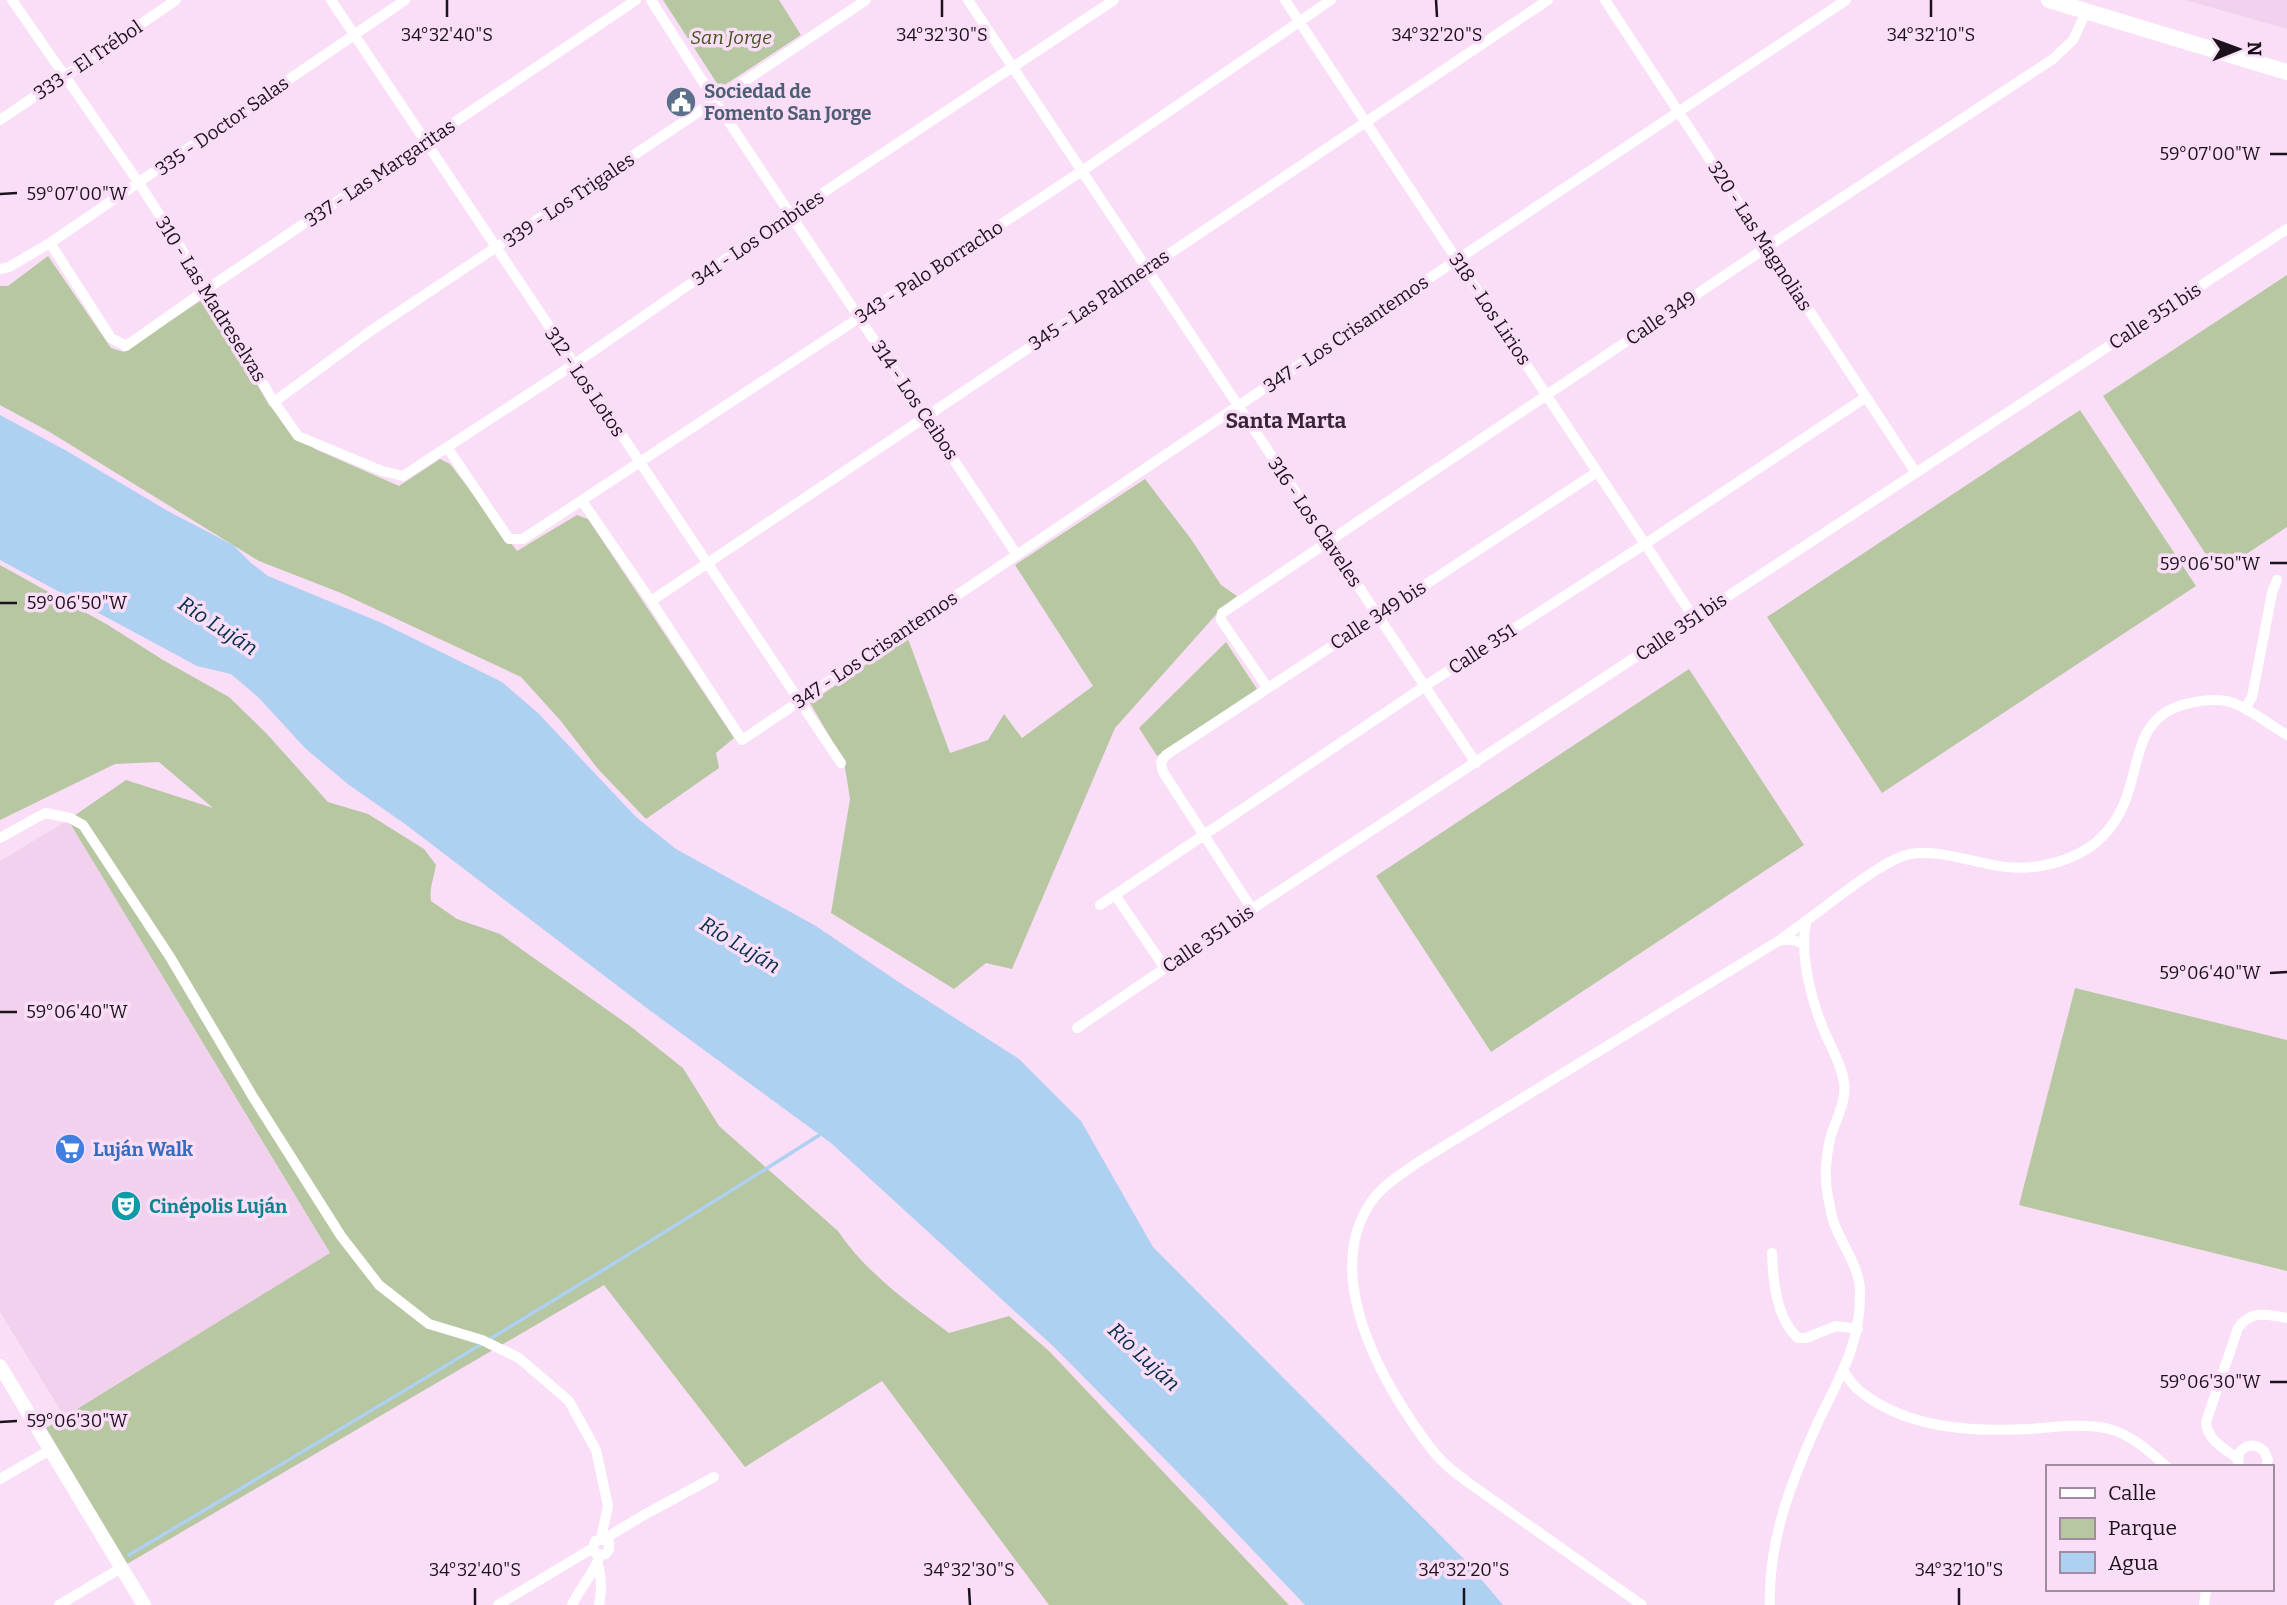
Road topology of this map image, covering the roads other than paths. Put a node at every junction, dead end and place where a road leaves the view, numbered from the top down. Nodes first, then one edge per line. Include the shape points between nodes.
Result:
1 (12, 0) edge
2 (176, 0) edge
3 (331, 0) edge
4 (405, 0) edge
5 (636, 0) edge
6 (651, 0) edge
7 (866, 0) edge
8 (968, 0) edge
9 (1114, 0) edge
10 (1285, 0) edge
11 (1331, 0) edge
12 (1548, 0) edge
13 (1605, 0) edge
14 (1846, 0) edge
15 (2049, 0) edge
16 (2086, 12) junction
17 (1299, 21) junction
18 (355, 35) junction
19 (1013, 68) junction
20 (2287, 72) edge
21 (65, 76) junction
22 (715, 101) junction
23 (1678, 112) junction
24 (0, 120) edge
25 (1366, 121) junction
26 (426, 142) junction
27 (1082, 171) junction
28 (139, 183) junction
29 (791, 214) junction
30 (2287, 229) edge
31 (50, 243) junction
32 (1767, 247) junction
33 (496, 248) junction
34 (1457, 260) junction
35 (0, 269) edge
36 (1147, 269) junction
37 (207, 289) junction
38 (860, 317) junction
39 (573, 365) junction
40 (1547, 395) junction
41 (1866, 397) junction
42 (274, 402) junction
43 (1238, 406) junction
44 (926, 416) junction
45 (447, 447) junction
46 (640, 464) junction
47 (1597, 472) junction
48 (1916, 473) junction
49 (403, 476) joint
50 (582, 501) junction
51 (1328, 541) junction
52 (1645, 544) junction
53 (1017, 555) junction
54 (707, 565) junction
55 (2277, 580) dead end
56 (651, 601) junction
57 (1377, 615) junction
58 (1694, 618) junction
59 (1425, 686) junction
60 (1267, 687) junction
61 (800, 701) junction
62 (2245, 709) junction
63 (2287, 735) edge
64 (841, 763) dead end
65 (1476, 763) junction
66 (1205, 835) junction
67 (0, 838) edge
68 (1115, 895) junction
69 (1100, 905) dead end
70 (1252, 909) junction
71 (1808, 920) junction
72 (1780, 940) junction
73 (1804, 944) junction
74 (1165, 968) junction
75 (1077, 1028) dead end
76 (1772, 1253) dead end
77 (2287, 1318) edge
78 (1858, 1329) junction
79 (0, 1366) edge
80 (1844, 1372) junction
81 (50, 1450) junction
82 (2238, 1462) edge
83 (2165, 1465) edge
84 (2266, 1465) edge
85 (714, 1477) dead end
86 (0, 1479) edge
87 (603, 1538) junction
88 (597, 1556) junction
89 (121, 1568) junction
90 (59, 1605) edge
91 (144, 1605) edge
92 (498, 1605) edge
93 (572, 1605) edge
94 (599, 1605) edge
95 (1642, 1605) edge
96 (1770, 1605) edge

1 - 21 street, 310 - Las Madreselvas
2 - 21 street, 333 - El Trébol
3 - 18 street, 312 - Los Lotos
4 - 18 street, 335 - Doctor Salas
5 - 26 street, 337 - Las Margaritas
6 - 22 street, 314 - Los Ceibos
7 - 22 street, 339 - Los Trigales
8 - 19 street, 316 - Los Claveles
9 - 19 street, 341 - Los Ombúes
10 - 17 street, 318 - Los Lirios
11 - 17 street, 343 - Palo Borracho
12 - 25 street, 345 - Las Palmeras
13 - 23 street, 320 - Las Magnolias
14 - 23 street, 347 - Los Crisantemos
15 - 16 main road
16 - 20 main road
16 - 32 street, Calle 349 via 2073,40 2053,59
17 - 25 street, 318 - Los Lirios
17 - 27 street, 343 - Palo Borracho
18 - 26 street, 312 - Los Lotos
18 - 28 street, 335 - Doctor Salas
19 - 27 street, 316 - Los Claveles
19 - 29 street, 341 - Los Ombúes
21 - 24 street, 333 - El Trébol
21 - 28 street, 310 - Las Madreselvas
22 - 29 street, 314 - Los Ceibos
22 - 33 street, 339 - Los Trigales
23 - 32 street, 320 - Las Magnolias
23 - 34 street, 347 - Los Crisantemos
25 - 34 street, 318 - Los Lirios
25 - 36 street, 345 - Las Palmeras
26 - 33 street, 312 - Los Lotos
26 - 37 street, 337 - Las Margaritas
27 - 36 street, 316 - Los Claveles
27 - 38 street, 343 - Palo Borracho
28 - 31 street, 335 - Doctor Salas
28 - 37 street, 310 - Las Madreselvas
29 - 38 street, 314 - Los Ceibos
29 - 39 street, 341 - Los Ombúes
30 - 48 street, Calle 351 bis
31 - 35 street, 335 - Doctor Salas
31 - 37 street, 337 - Las Margaritas via 111,338 126,346
32 - 40 street, Calle 349
32 - 41 street, 320 - Las Magnolias
33 - 39 street, 312 - Los Lotos
33 - 42 street, 339 - Los Trigales
34 - 40 street, 318 - Los Lirios
34 - 43 street, 347 - Los Crisantemos
36 - 43 street, 316 - Los Claveles
36 - 44 street, 345 - Las Palmeras
37 - 42 street, 310 - Las Madreselvas
38 - 44 street, 314 - Los Ceibos
38 - 46 street, 343 - Palo Borracho
39 - 45 street, 341 - Los Ombúes
39 - 46 street, 312 - Los Lotos
40 - 47 street, 318 - Los Lirios
40 - 51 street, Calle 349
41 - 48 street, 320 - Las Magnolias
41 - 52 street, Calle 351
42 - 49 street, 310 - Las Madreselvas via 298,436
43 - 51 street, 316 - Los Claveles
43 - 53 street, 347 - Los Crisantemos
44 - 53 street, 314 - Los Ceibos
44 - 54 street, 345 - Las Palmeras
45 - 49 street, 341 - Los Ombúes
45 - 50 street, 343 - Palo Borracho via 509,539 523,539
46 - 50 street, 343 - Palo Borracho
46 - 54 street, 312 - Los Lotos
47 - 52 street, 318 - Los Lirios
47 - 57 street, Calle 349 bis
48 - 58 street, Calle 351 bis
50 - 56 street
51 - 57 street, 316 - Los Claveles
51 - 60 street, Calle 349 via 1222,613 1221,620
52 - 58 street, 318 - Los Lirios
52 - 59 street, Calle 351
53 - 61 street, 347 - Los Crisantemos
54 - 56 street, 345 - Las Palmeras
54 - 61 street, 312 - Los Lotos
55 - 62 street via 2252,697
56 - 61 street, 347 - Los Crisantemos via 742,740
57 - 59 street, 316 - Los Claveles
57 - 60 street, Calle 349 bis
58 - 65 street, Calle 351 bis
59 - 65 street, 316 - Los Claveles
59 - 66 street, Calle 351
60 - 66 street, Calle 349 bis via 1161,762
61 - 64 street, 312 - Los Lotos
62 - 63 street
62 - 71 street via 2227,701 2203,700 2160,715 2140,746 2118,816 2092,846 2074,856 2023,868 1936,853 1906,855 1890,861
65 - 70 street, Calle 351 bis
66 - 68 street, Calle 351
66 - 70 street
67 - 87 street via 45,813 83,825 170,957 341,1236 379,1285 429,1324 519,1358 569,1401 596,1450 608,1506
68 - 69 street, Calle 351
68 - 74 street
70 - 74 street, Calle 351 bis
71 - 72 street
71 - 73 street
72 - 73 street
72 - 95 street via 1420,1161 1371,1202 1353,1252 1353,1282 1367,1338 1400,1404 1434,1452 1466,1481
73 - 78 street via 1818,1018 1845,1086 1830,1139 1827,1193 1834,1223 1856,1269
74 - 75 street, Calle 351 bis
76 - 78 street via 1781,1308 1798,1338 1829,1328
77 - 82 street via 2260,1314 2243,1321 2206,1422 2210,1437
78 - 80 street
79 - 81 street
80 - 83 street via 1859,1391 1877,1403 1928,1424 2015,1430 2110,1429 2131,1438
80 - 96 street via 1806,1450 1778,1524
81 - 86 street
81 - 89 street
82 - 84 street via 2246,1446 2256,1446 2267,1455
85 - 87 street
87 - 88 street via 595,1541
88 - 92 street
88 - 93 street
88 - 94 street via 602,1590
89 - 90 street
89 - 91 street

